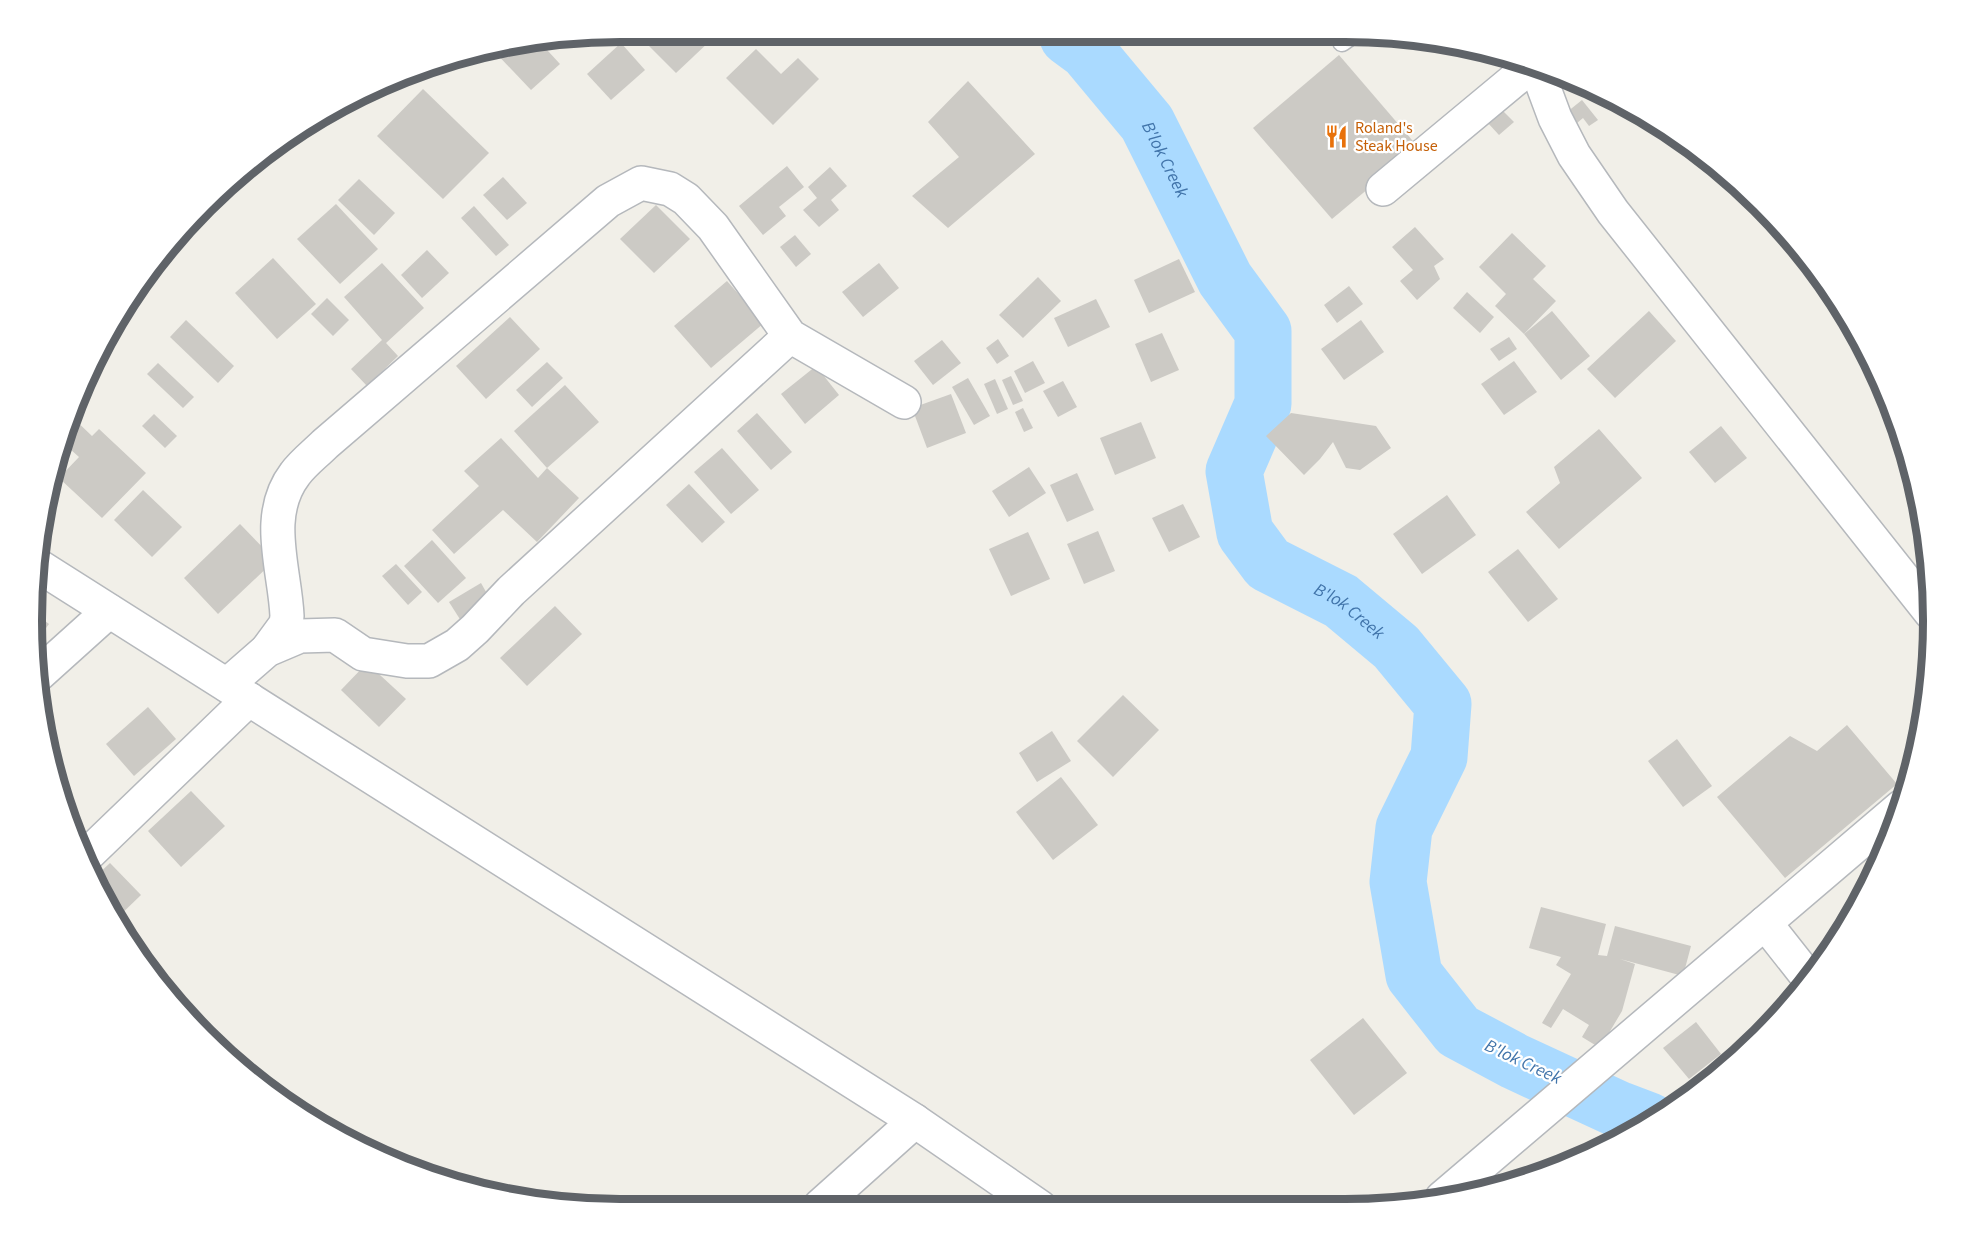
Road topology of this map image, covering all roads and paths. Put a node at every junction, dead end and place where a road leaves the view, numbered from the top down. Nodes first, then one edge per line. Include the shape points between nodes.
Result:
1 (1525, 71) edge
2 (1540, 76) edge
3 (1383, 189) dead end
4 (790, 336) junction
5 (904, 402) dead end
6 (44, 570) edge
7 (1923, 602) edge
8 (109, 611) junction
9 (267, 650) junction
10 (44, 669) edge
11 (238, 692) junction
12 (1887, 819) edge
13 (90, 851) edge
14 (1765, 924) junction
15 (1804, 972) edge
16 (915, 1121) junction
17 (1453, 1189) edge
18 (828, 1199) edge
19 (1028, 1199) edge

1 - 3 street
2 - 7 street via 1574,154 1612,212
4 - 5 street
4 - 9 street via 475,629 429,661 363,654 335,635 300,636
4 - 9 street via 713,227 686,199 670,189 641,183 608,201 295,474 282,496 276,525 286,624
6 - 8 street
8 - 10 street
8 - 11 street
9 - 11 street
11 - 13 street
11 - 16 street
12 - 14 street
14 - 15 street
14 - 17 street
16 - 18 street
16 - 19 street

